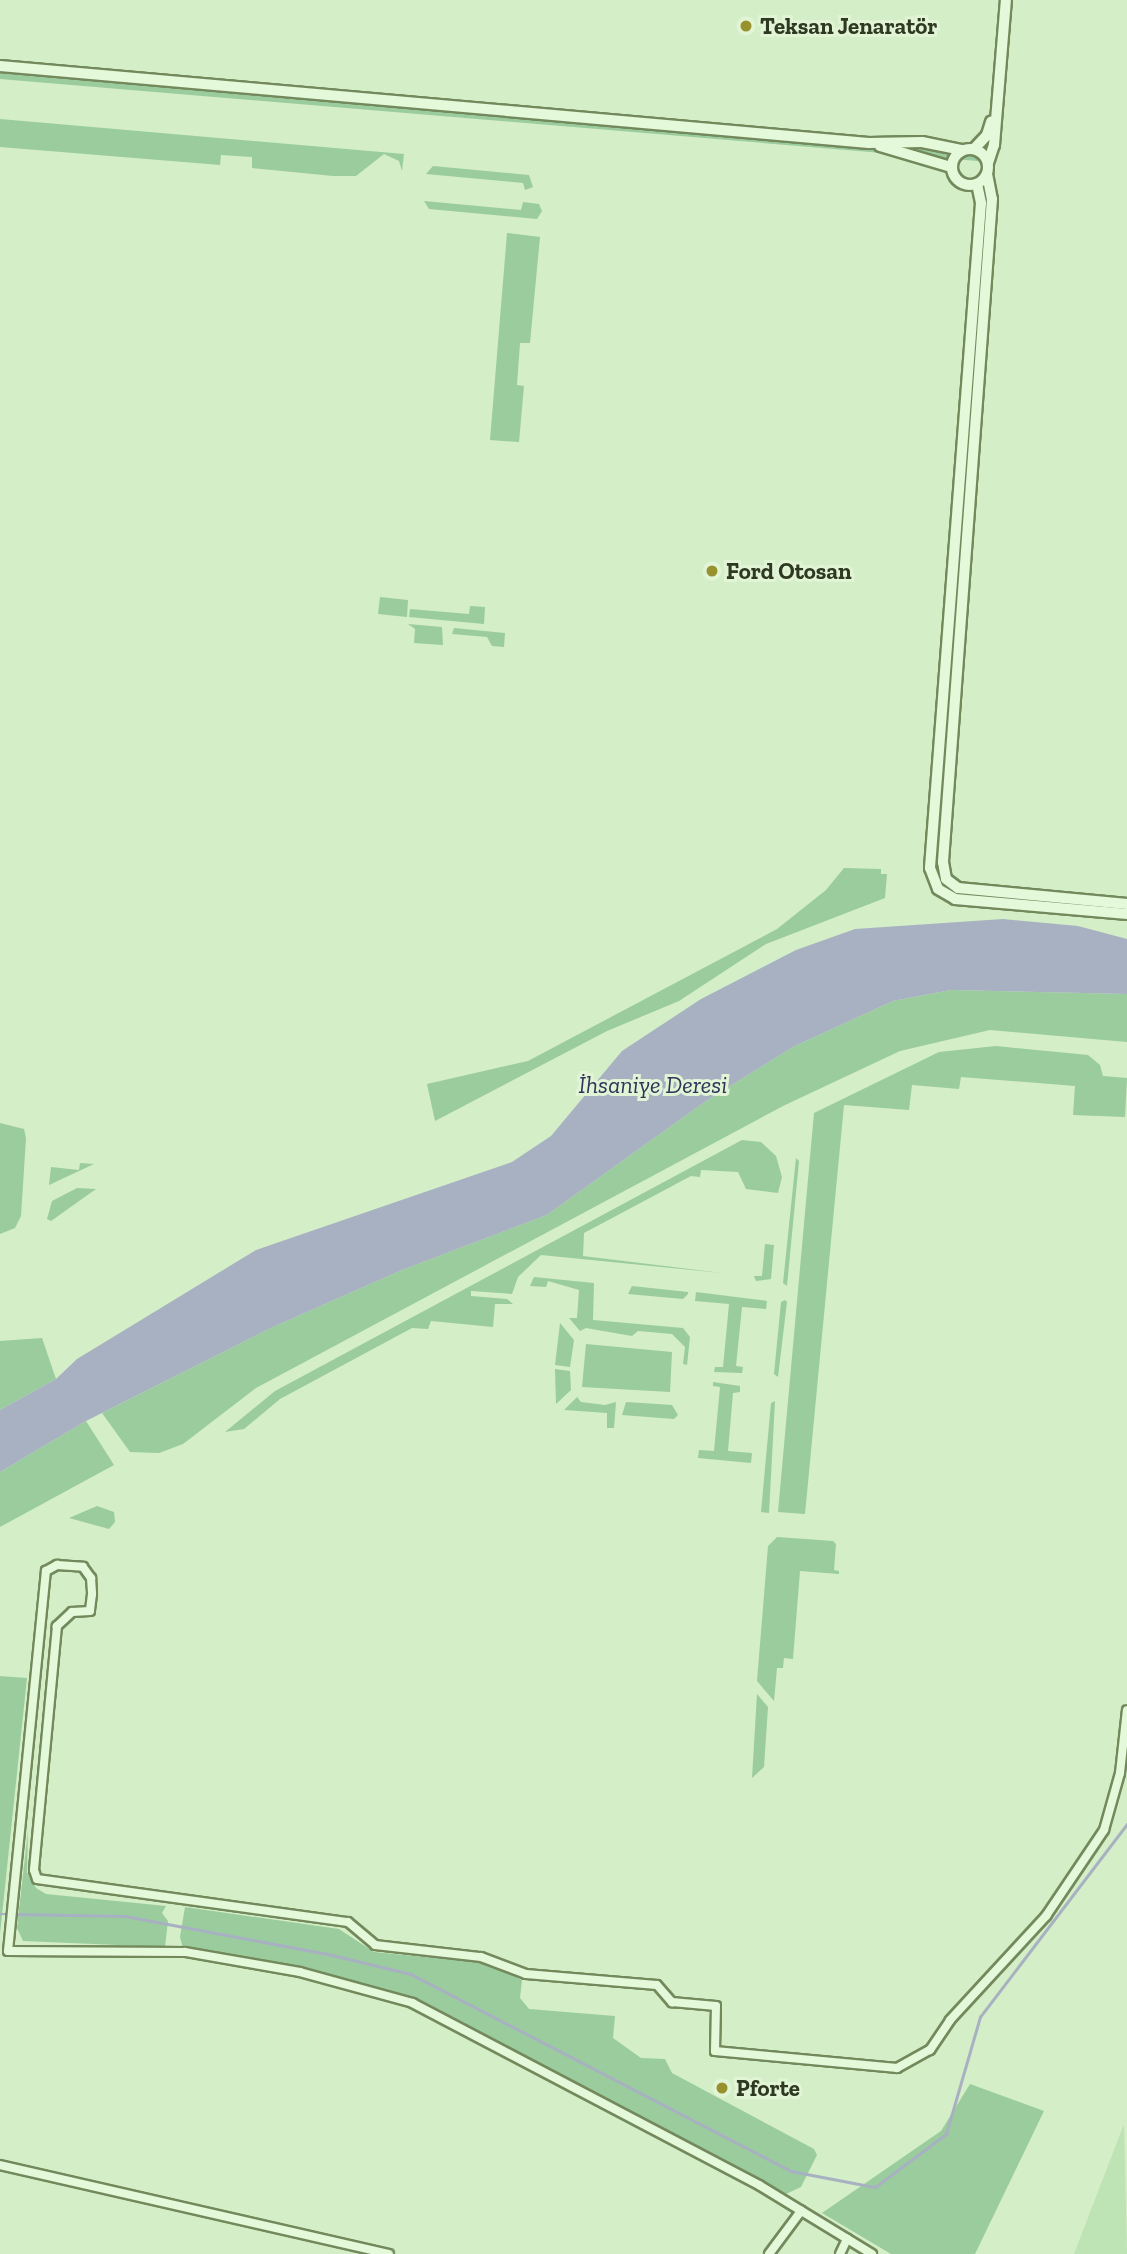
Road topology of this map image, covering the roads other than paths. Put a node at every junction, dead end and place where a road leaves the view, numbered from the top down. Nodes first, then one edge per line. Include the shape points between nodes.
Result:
1 (999, 0) edge
2 (1006, 0) edge
3 (0, 66) edge
4 (869, 143) junction
5 (974, 149) junction
6 (962, 150) junction
7 (951, 167) junction
8 (987, 169) junction
9 (976, 184) junction
10 (1127, 904) edge
11 (1127, 914) edge
12 (1127, 1710) edge
13 (4, 1951) edge
14 (0, 2165) edge
15 (802, 2211) junction
16 (847, 2239) junction
17 (389, 2254) edge
18 (769, 2254) edge
19 (840, 2254) edge
20 (872, 2254) edge

1 - 5 main road via 990,126
2 - 8 main road via 994,145
3 - 4 street
4 - 6 street via 922,142
4 - 7 street
5 - 6 main road
5 - 8 main road
6 - 7 main road
7 - 9 main road via 958,182
8 - 9 main road
8 - 10 main road via 992,199 943,862 946,878 958,888
9 - 11 main road via 981,203 930,869 938,889 955,899
12 - 13 street via 1120,1773 1104,1830 1045,1916 950,2020 930,2050 897,2068 715,2051 716,2006 672,2002 657,1985 526,1974 481,1957 375,1945 348,1922 37,1879 34,1870 57,1626 72,1612 90,1611 92,1594 88,1572 57,1565 44,1579 11,1920
13 - 15 street via 185,1951 300,1972 413,2003
14 - 17 street
15 - 16 street
15 - 18 street
16 - 19 street
16 - 20 street

